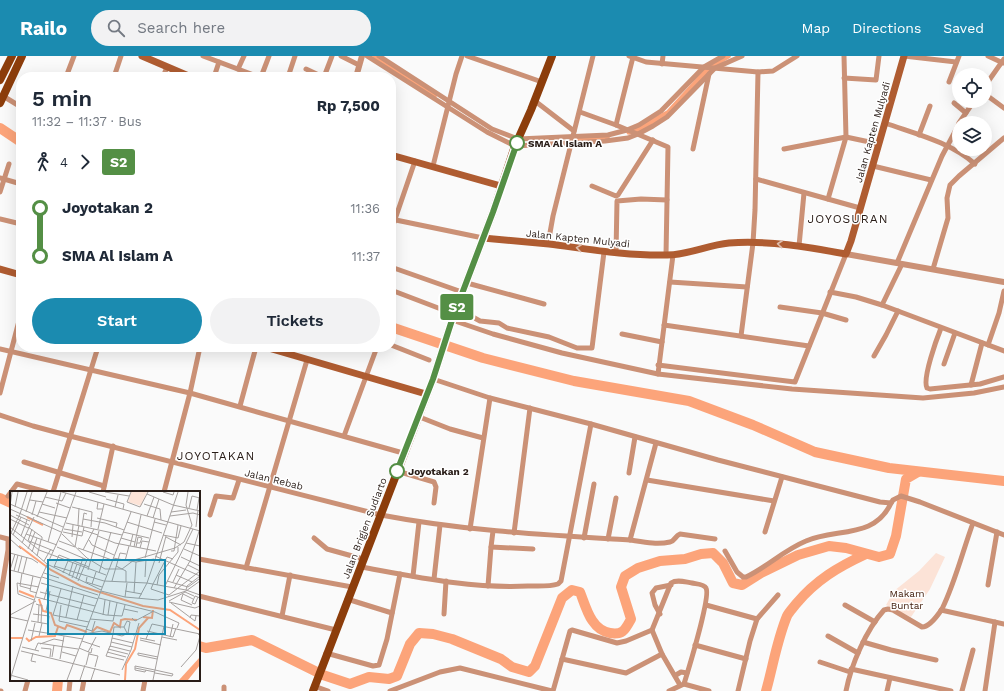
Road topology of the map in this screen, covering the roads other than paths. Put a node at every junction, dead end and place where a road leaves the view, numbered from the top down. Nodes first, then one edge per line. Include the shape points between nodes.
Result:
1 (12, 56) edge
2 (22, 56) edge
3 (74, 56) edge
4 (121, 56) edge
5 (142, 56) edge
6 (203, 56) edge
7 (244, 56) edge
8 (269, 56) edge
9 (296, 56) edge
10 (332, 56) edge
11 (341, 56) edge
12 (362, 56) edge
13 (367, 56) edge
14 (379, 56) edge
15 (462, 56) edge
16 (467, 56) edge
17 (552, 56) edge
18 (593, 56) edge
19 (663, 56) edge
20 (723, 56) edge
21 (742, 56) edge
22 (798, 56) edge
23 (844, 56) edge
24 (878, 56) edge
25 (904, 56) edge
26 (959, 56) edge
27 (988, 56) edge
28 (631, 57) edge
29 (219, 62) junction
30 (956, 62) junction
31 (1003, 62) edge
32 (662, 64) junction
33 (359, 65) junction
34 (167, 66) junction
35 (705, 67) junction
36 (714, 68) junction
37 (238, 69) junction
38 (306, 69) dead end
39 (68, 72) edge
40 (116, 72) edge
41 (165, 72) edge
42 (180, 72) edge
43 (216, 72) edge
44 (244, 72) edge
45 (262, 72) edge
46 (290, 72) edge
47 (313, 72) edge
48 (326, 72) edge
49 (357, 72) edge
50 (394, 72) edge
51 (758, 72) junction
52 (396, 73) edge
53 (709, 74) junction
54 (992, 77) edge
55 (844, 78) junction
56 (0, 80) edge
57 (542, 82) junction
58 (949, 82) dead end
59 (992, 99) edge
60 (2, 100) edge
61 (535, 100) junction
62 (16, 105) edge
63 (449, 105) junction
64 (930, 106) dead end
65 (960, 108) edge
66 (969, 108) edge
67 (1004, 108) edge
68 (580, 112) junction
69 (966, 113) junction
70 (964, 116) edge
71 (885, 123) junction
72 (616, 125) junction
73 (628, 130) junction
74 (636, 134) junction
75 (919, 135) junction
76 (952, 136) edge
77 (846, 137) junction
78 (573, 138) junction
79 (1004, 138) edge
80 (653, 140) junction
81 (517, 142) junction
82 (879, 144) junction
83 (947, 146) junction
84 (693, 149) dead end
85 (784, 149) dead end
86 (396, 156) edge
87 (415, 161) junction
88 (9, 164) dead end
89 (975, 164) junction
90 (433, 166) junction
91 (873, 166) junction
92 (2, 179) edge
93 (756, 179) junction
94 (932, 180) junction
95 (16, 183) edge
96 (501, 186) junction
97 (592, 186) dead end
98 (0, 192) edge
99 (804, 192) junction
100 (828, 199) junction
101 (667, 200) junction
102 (860, 208) junction
103 (396, 211) edge
104 (0, 218) edge
105 (396, 220) edge
106 (16, 223) edge
107 (483, 238) junction
108 (753, 243) junction
109 (548, 244) junction
110 (799, 246) junction
111 (604, 252) junction
112 (616, 253) junction
113 (846, 254) junction
114 (673, 255) junction
115 (666, 256) junction
116 (900, 263) junction
117 (0, 269) edge
118 (396, 269) edge
119 (933, 269) junction
120 (16, 274) edge
121 (1004, 280) edge
122 (670, 282) junction
123 (466, 283) junction
124 (747, 287) junction
125 (1004, 291) edge
126 (396, 292) edge
127 (462, 292) junction
128 (830, 292) junction
129 (544, 304) dead end
130 (882, 305) junction
131 (780, 308) dead end
132 (898, 311) junction
133 (822, 312) junction
134 (454, 315) junction
135 (846, 320) dead end
136 (664, 325) junction
137 (941, 328) junction
138 (955, 333) junction
139 (16, 334) edge
140 (622, 334) dead end
141 (741, 336) junction
142 (662, 342) junction
143 (985, 344) junction
144 (809, 346) junction
145 (396, 347) edge
146 (0, 349) edge
147 (1004, 351) edge
148 (12, 352) junction
149 (96, 352) edge
150 (199, 352) edge
151 (255, 352) edge
152 (290, 352) edge
153 (375, 352) edge
154 (874, 356) dead end
155 (308, 360) junction
156 (429, 360) dead end
157 (944, 364) dead end
158 (658, 365) junction
159 (91, 370) junction
160 (658, 374) junction
161 (365, 377) junction
162 (1004, 377) edge
163 (433, 379) junction
164 (971, 385) junction
165 (1004, 387) edge
166 (0, 393) edge
167 (190, 393) junction
168 (426, 394) junction
169 (490, 398) junction
170 (240, 406) junction
171 (530, 408) junction
172 (0, 415) edge
173 (417, 416) junction
174 (290, 420) junction
175 (591, 424) junction
176 (70, 436) junction
177 (344, 436) junction
178 (636, 437) junction
179 (483, 438) junction
180 (656, 443) junction
181 (112, 446) junction
182 (403, 453) junction
183 (172, 461) junction
184 (24, 462) dead end
185 (397, 471) junction
186 (59, 473) junction
187 (629, 473) dead end
188 (782, 477) junction
189 (239, 480) junction
190 (647, 480) junction
191 (594, 484) dead end
192 (270, 486) junction
193 (104, 489) edge
194 (12, 491) edge
195 (43, 491) edge
196 (53, 491) edge
197 (164, 491) edge
198 (10, 493) edge
199 (8, 496) dead end
200 (616, 498) dead end
201 (774, 501) junction
202 (434, 503) dead end
203 (891, 503) junction
204 (210, 515) dead end
205 (381, 515) junction
206 (419, 522) junction
207 (973, 523) junction
208 (440, 525) junction
209 (470, 529) junction
210 (493, 531) junction
211 (765, 532) dead end
212 (997, 532) junction
213 (514, 533) junction
214 (1004, 535) edge
215 (0, 537) edge
216 (569, 537) junction
217 (314, 538) dead end
218 (584, 538) junction
219 (608, 539) junction
220 (715, 539) dead end
221 (630, 540) junction
222 (491, 547) junction
223 (533, 549) dead end
224 (725, 551) dead end
225 (200, 559) edge
226 (362, 563) junction
227 (246, 568) junction
228 (400, 574) junction
229 (290, 575) junction
230 (413, 576) junction
231 (434, 579) junction
232 (446, 581) junction
233 (671, 585) junction
234 (988, 585) dead end
235 (488, 586) junction
236 (352, 587) junction
237 (778, 595) dead end
238 (200, 596) edge
239 (0, 599) edge
240 (347, 599) junction
241 (845, 604) dead end
242 (706, 605) junction
243 (941, 610) junction
244 (392, 613) junction
245 (444, 614) dead end
246 (660, 614) junction
247 (282, 616) junction
248 (757, 619) junction
249 (875, 622) junction
250 (995, 622) junction
251 (1004, 624) edge
252 (336, 630) junction
253 (652, 630) junction
254 (828, 636) dead end
255 (863, 642) junction
256 (695, 645) junction
257 (973, 650) dead end
258 (326, 653) junction
259 (662, 654) junction
260 (858, 654) junction
261 (562, 659) junction
262 (746, 659) junction
263 (936, 660) dead end
264 (820, 662) dead end
265 (851, 670) junction
266 (687, 673) junction
267 (676, 675) junction
268 (890, 678) junction
269 (28, 681) edge
270 (70, 681) edge
271 (84, 681) edge
272 (145, 681) edge
273 (315, 685) edge
274 (682, 685) junction
275 (25, 691) edge
276 (69, 691) edge
277 (82, 691) edge
278 (143, 691) edge
279 (328, 691) edge
280 (390, 691) edge
281 (552, 691) edge
282 (670, 691) edge
283 (709, 691) edge
284 (738, 691) edge
285 (846, 691) edge
286 (887, 691) edge
287 (951, 691) edge
288 (962, 691) edge
289 (985, 691) edge

1 - 56 main road
2 - 60 main road
3 - 39 street
4 - 40 street
5 - 34 main road
6 - 29 street
7 - 37 street
8 - 45 street
9 - 46 street
10 - 48 street
11 - 33 street
12 - 33 street
13 - 50 street
14 - 63 street
15 - 63 street
16 - 57 street
17 - 57 main road, Jalan Brigjen Sudiarto
18 - 68 street
19 - 32 street
20 - 35 street
21 - 36 street
22 - 51 street via 773,71
23 - 55 street
24 - 55 street via 876,80
25 - 30 street
25 - 71 main road, Jalan Kapten Mulyadi
26 - 30 street
27 - 31 street
28 - 32 street
28 - 72 street
29 - 37 street
29 - 43 street
30 - 58 street
31 - 54 street
32 - 35 street
33 - 49 street
34 - 41 street
34 - 42 main road
35 - 36 street
35 - 73 street via 661,111
36 - 51 street
36 - 53 street
37 - 44 street
38 - 47 street
51 - 93 street
52 - 63 street
53 - 74 street via 667,117
53 - 84 street
55 - 77 street
57 - 61 main road, Jalan Brigjen Sudiarto
59 - 67 street
60 - 62 street
61 - 78 street
61 - 81 main road, Jalan Brigjen Sudiarto
63 - 81 street
63 - 81 street via 486,132
63 - 90 street
64 - 75 street
65 - 69 street
66 - 69 street
68 - 72 street
68 - 78 street
69 - 70 street
71 - 75 street
71 - 82 main road, Jalan Kapten Mulyadi
72 - 73 street
73 - 74 street
73 - 78 street via 608,135
74 - 78 street via 617,140
74 - 80 street
75 - 83 street
76 - 83 street
77 - 82 street
77 - 85 street
77 - 100 street
78 - 81 street
78 - 81 street
78 - 109 street
79 - 89 street
80 - 97 street via 618,195
80 - 101 street via 668,148
81 - 96 main road, Jalan Brigjen Sudiarto
82 - 91 main road, Jalan Kapten Mulyadi
83 - 89 street
83 - 94 street
86 - 87 main road
87 - 90 main road
87 - 103 street
88 - 92 street
89 - 119 street via 950,185 947,198 948,218
90 - 96 main road
91 - 94 street
91 - 102 main road, Jalan Kapten Mulyadi
92 - 95 street
92 - 98 street
93 - 99 street
93 - 108 street
94 - 116 street
96 - 107 main road, Jalan Brigjen Sudiarto
99 - 100 street
99 - 110 street
100 - 102 street
101 - 112 street via 617,201
101 - 115 street
102 - 113 main road, Jalan Kapten Mulyadi
104 - 106 street
105 - 107 street
107 - 109 main road, Jalan Kapten Mulyadi
107 - 123 main road, Jalan Brigjen Sudiarto
110 -> 108 main road, Jalan Kapten Mulyadi
108 - 114 main road, Jalan Kapten Mulyadi via 728,244
108 - 124 street
111 -> 109 main road, Jalan Kapten Mulyadi
110 - 113 main road, Jalan Kapten Mulyadi
111 - 112 main road, Jalan Kapten Mulyadi
111 - 134 street via 592,348 577,348 549,337 499,324 480,322 469,315
112 - 115 main road, Jalan Kapten Mulyadi
113 - 116 street
113 - 128 street
114 - 115 main road, Jalan Kapten Mulyadi
114 - 122 street
116 - 119 street
116 - 130 street
117 - 120 main road
118 - 127 street
119 - 121 street
122 - 124 street
122 - 136 street
123 - 127 main road, Jalan Brigjen Sudiarto
123 - 129 street
124 - 141 street
125 - 143 street
126 - 134 street
127 - 134 main road, Jalan Brigjen Sudiarto
128 - 130 street
128 - 133 street
130 - 132 street
131 - 133 street
132 - 137 street
132 - 154 street
133 - 135 street
133 - 144 street
134 - 160 street via 493,334 562,353
134 - 163 main road, Jalan Brigjen Sudiarto
136 - 141 street
136 - 142 street
137 - 138 street
137 - 164 street via 931,357 926,385 930,389
138 - 143 street
138 - 157 street
139 - 148 street
140 - 142 street
141 - 144 street
142 - 158 street
143 - 147 street
143 - 164 street
144 - 158 street via 794,382
145 - 156 street
146 - 148 street
148 - 159 street
148 - 166 street
149 - 159 street
150 - 167 street
151 - 170 street
152 - 155 main road
153 - 161 street
155 - 161 main road
155 - 174 street
158 - 160 street
159 - 167 street
159 - 176 street
160 - 165 street via 792,389 923,398
161 - 168 main road
161 - 177 street
162 - 164 street
163 - 168 main road, Jalan Brigjen Sudiarto
163 - 169 street
167 - 170 street
167 - 183 street
168 - 173 main road, Jalan Brigjen Sudiarto
169 - 171 street
169 - 179 street
170 - 174 street
171 - 175 street
171 - 213 street
172 - 176 street, Jalan Rebab
173 - 179 street
173 - 182 main road, Jalan Brigjen Sudiarto
174 - 177 street
174 - 192 street
175 - 178 street
175 - 216 street
176 - 181 street, Jalan Rebab
176 - 186 street
177 - 182 street
178 - 180 street
178 - 187 street
179 - 209 street
180 - 188 street
180 - 190 street
181 - 183 street, Jalan Rebab
181 - 193 street
182 - 185 main road, Jalan Brigjen Sudiarto
183 - 189 street, Jalan Rebab
183 - 197 street
184 - 186 street
185 - 202 street via 434,482
185 - 205 main road, Jalan Brigjen Sudiarto
186 - 193 street
186 - 196 street
188 - 201 street
188 - 203 street
189 - 192 street, Jalan Rebab
189 - 204 street via 233,498 216,496
190 - 201 street
190 - 221 street
191 - 218 street
192 - 205 street, Jalan Rebab
192 - 227 street
194 - 195 street via 17,484
198 - 199 street
200 - 219 street
201 - 211 street
203 - 207 street via 901,496
203 - 224 street via 871,525 863,529 807,540 746,577 737,572
205 - 206 street, Jalan Rebab
205 - 226 main road, Jalan Brigjen Sudiarto
206 - 208 street, Jalan Rebab
206 - 230 street
207 - 212 street
207 - 243 street
208 - 209 street, Jalan Rebab
208 - 231 street
209 - 210 street, Jalan Rebab
210 - 213 street, Jalan Rebab
210 - 222 street
212 - 214 street
212 - 234 street
213 - 216 street, Jalan Rebab
215 - 239 street via 8,539
216 - 218 street, Jalan Rebab
216 - 235 street via 561,581 558,584
217 - 226 street via 328,549
218 - 219 street, Jalan Rebab
219 - 221 street, Jalan Rebab
220 - 221 street, Jalan Rebab via 680,534 669,542 649,543
222 - 223 street
222 - 235 street
225 - 227 street
226 - 228 street
226 - 236 main road, Jalan Brigjen Sudiarto
227 - 229 street
228 - 230 street
228 - 244 street
229 - 236 street
229 - 247 street
230 - 231 street
231 - 232 street
232 - 235 street
232 - 245 street
233 - 242 street via 677,580 706,587
233 - 246 street
233 - 246 street via 656,588 652,592
236 - 240 main road, Jalan Brigjen Sudiarto
237 - 248 street
238 - 247 street
240 - 244 street
240 - 252 main road, Jalan Brigjen Sudiarto
241 - 249 street
242 - 248 street
242 - 256 street
243 - 249 street via 925,627 888,609 884,610
243 - 250 street
244 - 258 street via 379,665 373,666
246 - 253 street
247 - 252 street
248 - 262 street
249 - 255 street
250 - 251 street
250 - 289 street
252 - 258 main road, Jalan Brigjen Sudiarto
253 - 259 street
253 - 261 street via 617,643 571,630 568,632
254 - 260 street
255 - 260 street
255 - 263 street
256 - 262 street
256 - 266 street
257 - 288 street
258 - 273 main road, Jalan Brigjen Sudiarto
259 - 261 street via 626,673
259 - 267 street
260 - 265 street
261 - 281 street
262 - 284 street
264 - 265 street
265 - 268 street
265 - 285 street
266 - 267 street via 681,672
266 - 274 street
267 - 274 street
268 - 286 street
268 - 287 street
269 - 275 street
270 - 276 street
271 - 277 street
272 - 278 street
273 - 279 street
274 - 282 street
274 - 283 street
280 - 281 street via 444,671 460,668

